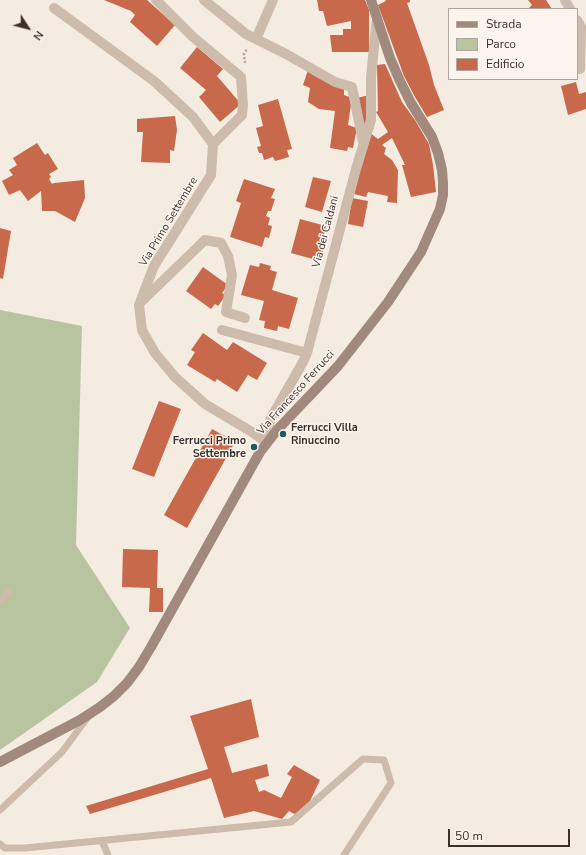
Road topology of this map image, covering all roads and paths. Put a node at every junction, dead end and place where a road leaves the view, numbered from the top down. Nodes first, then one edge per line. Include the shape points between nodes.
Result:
1 (156, 0) edge
2 (204, 0) edge
3 (273, 0) edge
4 (371, 0) edge
5 (54, 8) dead end
6 (377, 18) junction
7 (578, 22) edge
8 (256, 39) junction
9 (580, 69) dead end
10 (213, 144) junction
11 (363, 144) junction
12 (138, 305) junction
13 (245, 318) dead end
14 (222, 330) dead end
15 (307, 353) junction
16 (267, 443) junction
17 (9, 592) dead end
18 (0, 601) edge
19 (91, 714) junction
20 (0, 762) edge
21 (0, 810) edge
22 (102, 841) junction
23 (0, 844) edge
24 (108, 855) edge
25 (344, 855) edge

1 - 10 street via 193,37 241,77 242,115
2 - 8 street
3 - 8 street
4 - 6 main road, Via Francesco Ferrucci
5 - 10 street via 154,81 193,117
6 - 11 street, Via dei Caldani via 371,77 371,120
6 - 16 main road, Via Francesco Ferrucci via 400,81 432,137 438,153 443,183 440,209 421,252 388,302 338,366
7 - 9 street via 581,27
8 - 11 street via 335,82 352,87
10 - 12 street, Via Primo Settembre via 211,176 154,266
11 - 15 street, Via dei Caldani
12 - 13 street via 205,240 221,243 228,256 232,276 226,312
12 - 16 street via 142,330 155,353 175,378 205,404
14 - 15 street
15 - 16 street, Via dei Caldani via 271,418
16 - 19 main road, Via Francesco Ferrucci via 252,465 139,667 114,696
17 - 18 lane
19 - 20 main road, Via Francesco Ferrucci
19 - 21 lane via 62,752
22 - 23 lane via 25,848 5,848
22 - 24 lane
22 - 25 lane via 292,822 363,759 384,760 391,783

